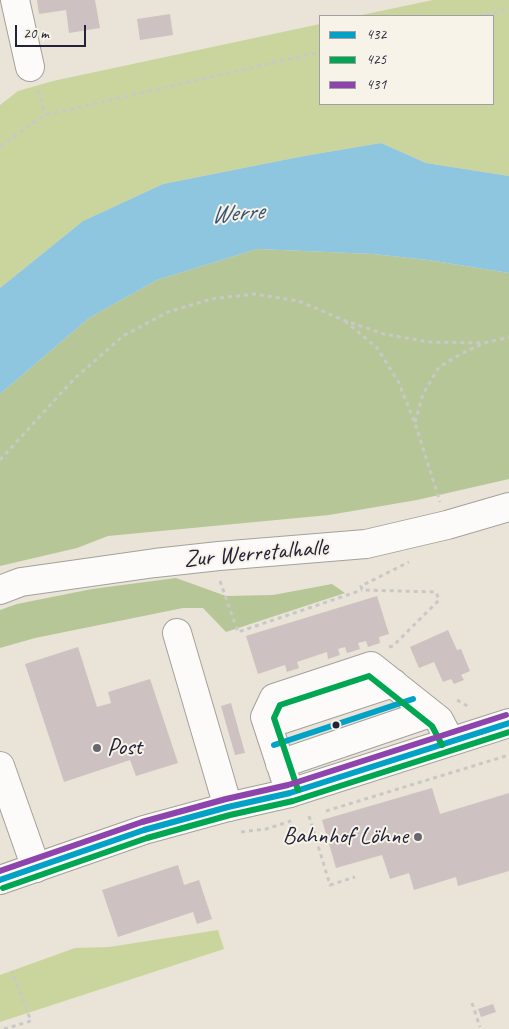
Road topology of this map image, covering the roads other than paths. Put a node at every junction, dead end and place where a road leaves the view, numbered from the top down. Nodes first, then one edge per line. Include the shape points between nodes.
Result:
1 (15, 0) edge
2 (30, 66) dead end
3 (509, 507) edge
4 (0, 590) edge
5 (177, 633) dead end
6 (412, 698) junction
7 (509, 723) edge
8 (450, 742) junction
9 (274, 744) junction
10 (0, 766) edge
11 (290, 793) junction
12 (228, 807) junction
13 (36, 868) junction
14 (0, 880) edge

1 - 2 street
3 - 4 street, Zur Werretalhalle via 366,544 201,558 21,582
5 - 12 street
6 - 8 street via 439,720
6 - 9 street
6 - 9 street
7 - 8 street
8 - 11 street
9 - 11 street
10 - 13 street
11 - 12 street
12 - 13 street via 144,830
13 - 14 street

